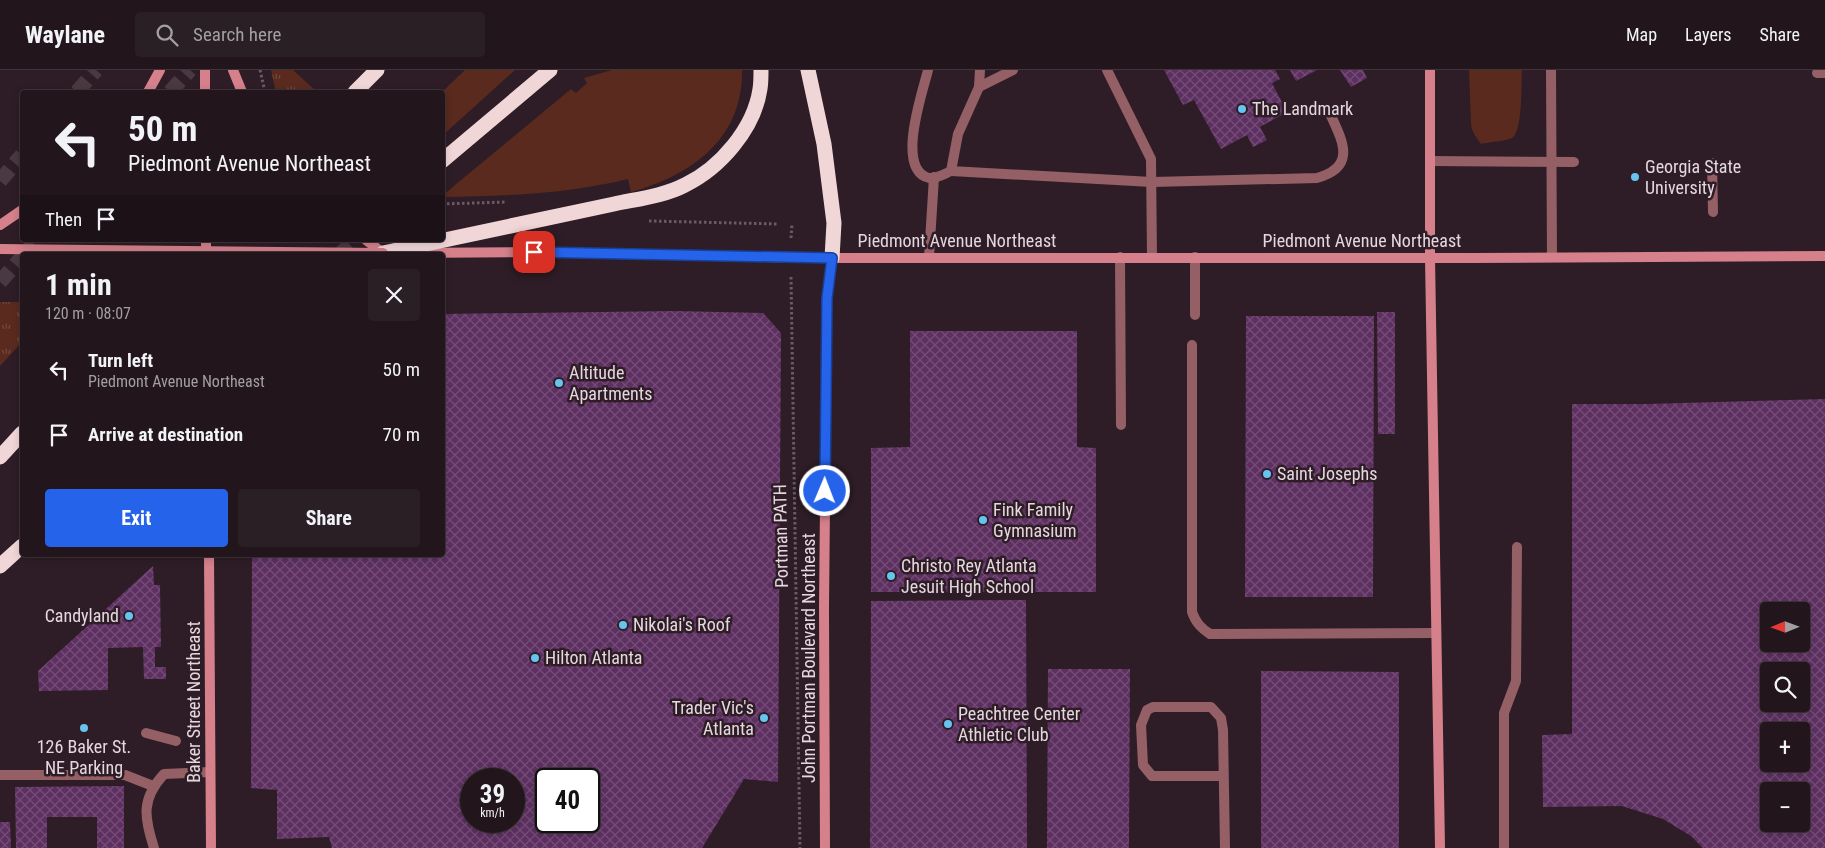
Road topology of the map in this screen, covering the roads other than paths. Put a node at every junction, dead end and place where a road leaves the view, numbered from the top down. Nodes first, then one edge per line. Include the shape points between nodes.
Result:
1 (160, 70) edge
2 (205, 70) edge
3 (233, 70) edge
4 (377, 70) edge
5 (550, 70) edge
6 (761, 70) edge
7 (808, 70) edge
8 (928, 70) edge
9 (980, 70) edge
10 (1013, 70) edge
11 (1107, 70) edge
12 (1430, 70) edge
13 (1551, 70) edge
14 (979, 87) junction
15 (149, 90) edge
16 (205, 90) edge
17 (241, 90) edge
18 (357, 90) edge
19 (1328, 109) dead end
20 (445, 158) edge
21 (1430, 161) junction
22 (1551, 162) junction
23 (1574, 162) dead end
24 (1712, 163) dead end
25 (951, 172) junction
26 (934, 177) junction
27 (1152, 182) junction
28 (20, 211) edge
29 (1713, 212) dead end
30 (0, 225) edge
31 (445, 240) edge
32 (369, 242) edge
33 (435, 242) edge
34 (206, 248) edge
35 (0, 249) edge
36 (348, 252) edge
37 (382, 252) edge
38 (388, 252) edge
39 (445, 253) edge
40 (1825, 256) edge
41 (929, 257) junction
42 (1120, 257) junction
43 (1152, 257) junction
44 (1195, 257) junction
45 (1552, 257) junction
46 (832, 258) junction
47 (1430, 258) junction
48 (1195, 315) dead end
49 (1192, 345) dead end
50 (1121, 425) dead end
51 (20, 435) edge
52 (0, 457) edge
53 (1517, 547) dead end
54 (20, 548) edge
55 (209, 557) edge
56 (0, 566) edge
57 (1436, 633) junction
58 (146, 733) dead end
59 (176, 741) dead end
60 (210, 772) junction
61 (0, 775) edge
62 (1223, 776) junction
63 (153, 786) junction
64 (154, 848) edge
65 (211, 848) edge
66 (825, 848) edge
67 (1225, 848) edge
68 (1440, 848) edge
69 (1504, 848) edge

1 - 15 main road
2 - 16 main road
3 - 17 main road
4 - 18 highway
5 - 20 highway
6 - 31 highway via 760,90 748,124 733,147 712,168 684,186 652,196
7 - 46 highway via 824,144 834,223
8 - 26 lane via 914,125 912,148 914,164 920,173
9 - 14 lane
10 - 14 lane
11 - 27 lane via 1152,160
12 - 21 main road
13 - 22 lane
14 - 25 lane via 958,134
19 - 27 lane via 1344,148 1342,161 1330,174 1317,178
21 - 22 lane
21 - 47 main road
22 - 23 lane
22 - 45 lane
24 - 29 lane
25 - 26 lane
25 - 27 lane
26 - 41 lane
27 - 43 lane
28 - 30 main road
32 - 37 main road
33 - 38 highway
34 - 35 main road, Piedmont Avenue Northeast, bridge
34 - 36 main road, Piedmont Avenue Northeast, bridge
39 - 46 main road, Piedmont Avenue Northeast
40 - 45 main road, Piedmont Avenue Northeast
41 - 42 main road, Piedmont Avenue Northeast
41 - 46 main road, Piedmont Avenue Northeast
42 - 43 main road, Piedmont Avenue Northeast
42 - 50 lane
43 - 44 main road, Piedmont Avenue Northeast
44 - 47 main road, Piedmont Avenue Northeast
44 - 48 lane
45 - 47 main road, Piedmont Avenue Northeast
46 - 66 main road, John Portman Boulevard Northeast via 827,298
47 - 57 main road
49 - 57 lane via 1192,612 1201,628 1210,634
51 - 52 highway
53 - 69 lane via 1516,681 1504,713
54 - 56 highway
55 - 60 main road, Baker Street Northeast
57 - 68 main road
58 - 59 lane
60 - 63 lane via 164,774
60 - 65 main road, Baker Street Northeast
61 - 63 lane via 125,775
62 - 62 lane via 1223,730 1216,711 1211,707 1153,707 1147,710 1141,725 1141,757 1152,776
62 - 67 lane
63 - 64 lane via 146,806

